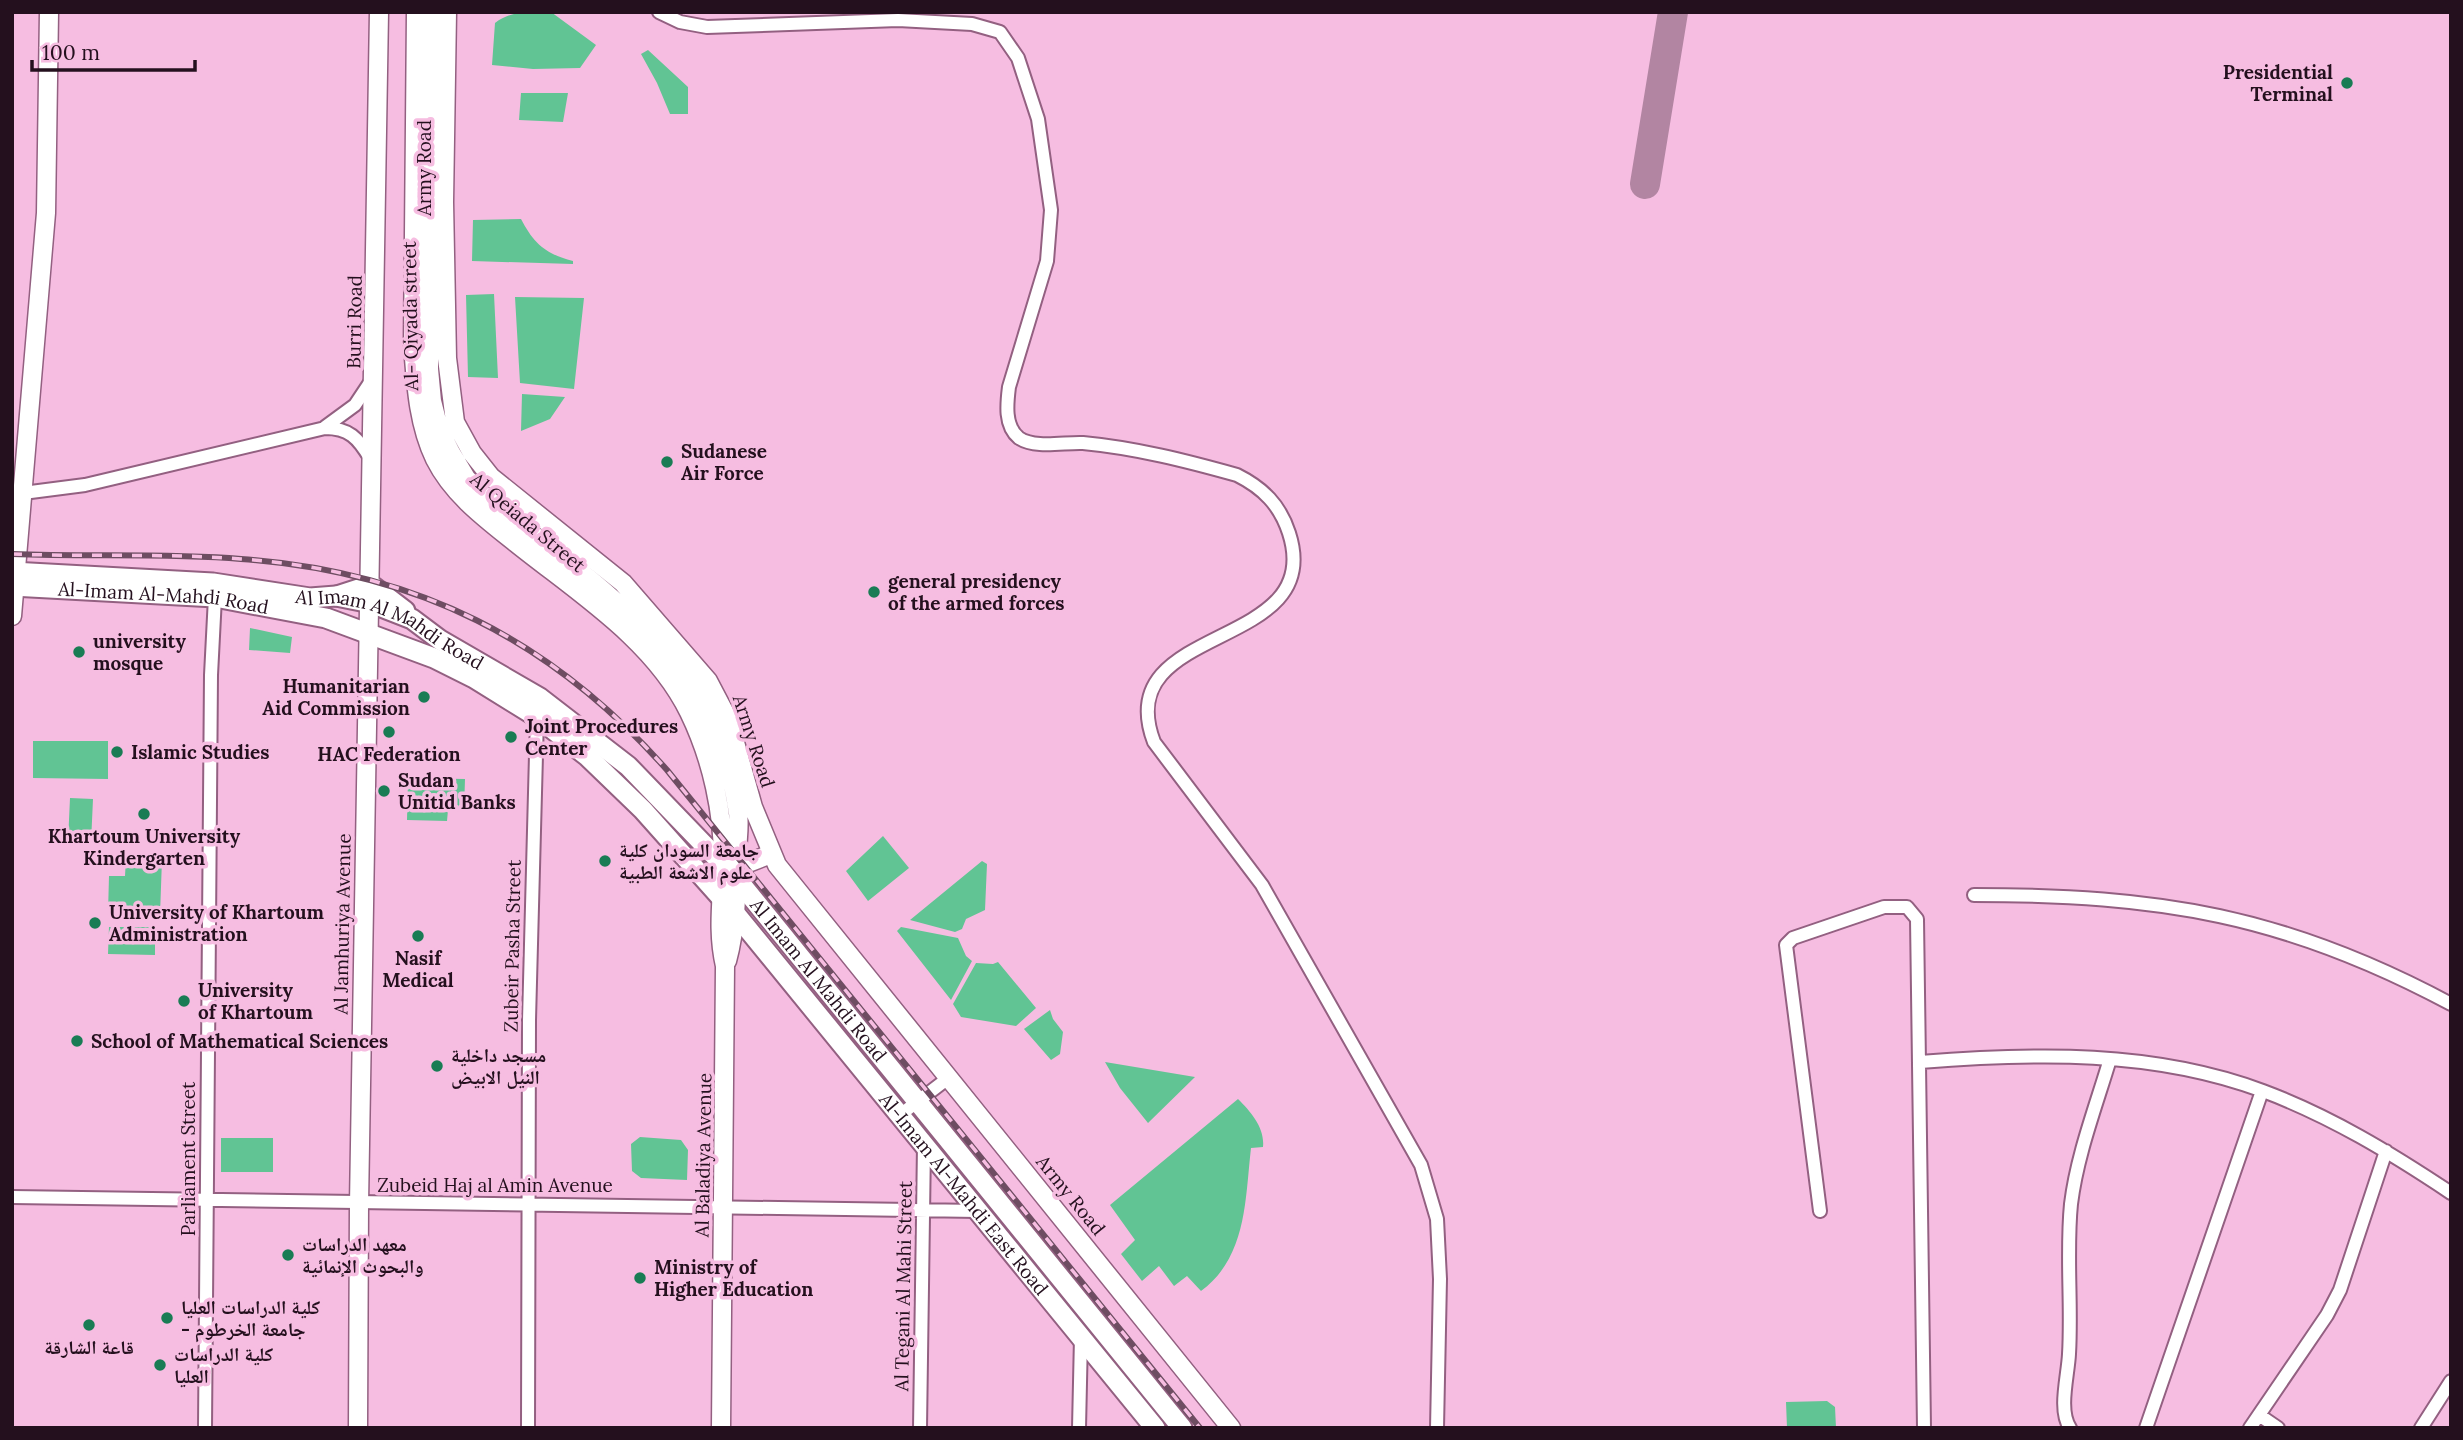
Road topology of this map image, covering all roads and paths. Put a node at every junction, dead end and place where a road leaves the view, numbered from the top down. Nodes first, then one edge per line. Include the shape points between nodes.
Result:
1 (49, 12) edge
2 (379, 12) edge
3 (416, 12) edge
4 (432, 12) edge
5 (447, 12) edge
6 (659, 12) edge
7 (429, 155) junction
8 (374, 377) junction
9 (325, 428) junction
10 (372, 461) junction
11 (23, 493) junction
12 (14, 579) edge
13 (371, 594) junction
14 (215, 597) junction
15 (12, 616) edge
16 (367, 632) junction
17 (537, 717) junction
18 (771, 855) junction
19 (732, 871) junction
20 (1974, 895) dead end
21 (719, 896) junction
22 (734, 912) junction
23 (725, 966) junction
24 (2451, 1004) edge
25 (2110, 1059) junction
26 (1920, 1062) junction
27 (947, 1079) junction
28 (2262, 1090) junction
29 (917, 1103) junction
30 (901, 1115) junction
31 (924, 1144) junction
32 (2386, 1151) junction
33 (2451, 1193) edge
34 (12, 1197) edge
35 (207, 1200) junction
36 (529, 1203) junction
37 (359, 1204) junction
38 (723, 1206) junction
39 (924, 1209) junction
40 (978, 1210) junction
41 (1820, 1211) dead end
42 (1081, 1336) junction
43 (2451, 1381) edge
44 (2259, 1415) junction
45 (205, 1428) edge
46 (358, 1428) edge
47 (528, 1428) edge
48 (721, 1428) edge
49 (920, 1428) edge
50 (1079, 1428) edge
51 (1155, 1428) edge
52 (1182, 1428) edge
53 (1231, 1428) edge
54 (1437, 1428) edge
55 (1924, 1428) edge
56 (2070, 1428) edge
57 (2146, 1428) edge
58 (2250, 1428) edge
59 (2278, 1428) edge
60 (2421, 1428) edge

1 - 11 main road via 46,213
2 - 8 main road, Burri Road
3 - 7 main road, Al Qeiada Street
4 - 7 main road
5 - 7 main road, Army Road
6 - 54 street via 707,27 898,20 972,24 1000,32 1018,58 1038,119 1051,209 1047,261 1009,387 1011,428 1019,438 1031,442 1103,445 1237,475 1258,485 1281,515 1294,551 1288,590 1254,618 1163,670 1146,706 1147,724 1154,742 1262,885 1421,1165 1437,1219
7 - 18 main road, Army Road via 455,422 491,477 623,583 708,681 729,721
7 - 19 main road, Al Qeiada Street via 413,345 416,396 436,460 476,511 616,622 667,680 689,711 704,748
8 - 9 street via 355,405
8 - 10 main road, Burri Road
9 - 10 street via 358,437
9 - 11 street via 85,485
10 - 13 main road, Burri Road
11 - 12 main road
12 - 13 main road, Al Imam Al Mahdi Road via 214,583 310,598
12 - 14 main road, Al-Imam Al-Mahdi Road
12 - 15 main road
13 - 16 main road, Burri Road
13 - 19 main road, Al Imam Al Mahdi Road via 530,692 593,738 661,798
14 - 16 main road, Al-Imam Al-Mahdi Road via 326,618
14 - 35 street, Parliament Street
16 - 17 main road, Al-Imam Al-Mahdi Road via 474,678
16 - 37 main road, Al Jamhuriya Avenue
17 - 21 main road, Al-Imam Al-Mahdi Road via 587,756 643,810
17 - 36 street, Zubeir Pasha Street
18 - 19 main road
18 - 27 main road, Army Road
19 - 21 main road, Al Qeiada Street
19 - 22 main road
19 - 29 main road, Al Imam Al Mahdi Road
20 - 24 street via 2099,897 2214,913 2307,938
21 - 22 main road, Al-Imam Al-Mahdi East Road
21 - 23 main road, Al Qeiada Street via 718,938
22 - 23 main road
22 - 30 main road, Al-Imam Al-Mahdi East Road
23 - 38 main road, Al Baladiya Avenue
25 - 26 street via 2007,1055
25 - 28 street via 2157,1064
25 - 56 street via 2071,1203 2065,1415
26 - 41 street via 1914,911 1884,907 1793,938 1786,945
26 - 55 street
27 - 29 street
27 - 53 main road, Army Road
28 - 32 street
28 - 57 street
29 - 30 street
29 - 52 main road, Al Imam Al Mahdi Road
30 - 31 main road, Al-Imam Al-Mahdi East Road
31 - 39 street, Al Tegani Al Mahi Street
31 - 40 main road, Al-Imam Al-Mahdi East Road
32 - 33 street
32 - 44 street via 2340,1290
34 - 35 street, Zubeid Haj al Amin Avenue
35 - 37 street, Zubeid Haj al Amin Avenue
35 - 45 street, Parliament Street
36 - 37 street, Zubeid Haj al Amin Avenue
36 - 38 street, Zubeid Haj al Amin Avenue
36 - 47 street, Zubeir Pasha Street
37 - 46 main road, Al Jamhuriya Avenue
38 - 39 street, Zubeid Haj al Amin Avenue
38 - 48 main road, Al Baladiya Avenue
39 - 40 street, Zubeid Haj al Amin Avenue
39 - 49 street, Al Tegani Al Mahi Street
40 - 42 main road, Al-Imam Al-Mahdi East Road
42 - 50 street
42 - 51 main road, Al-Imam Al-Mahdi East Road
43 - 60 street
44 - 58 street
44 - 59 street

